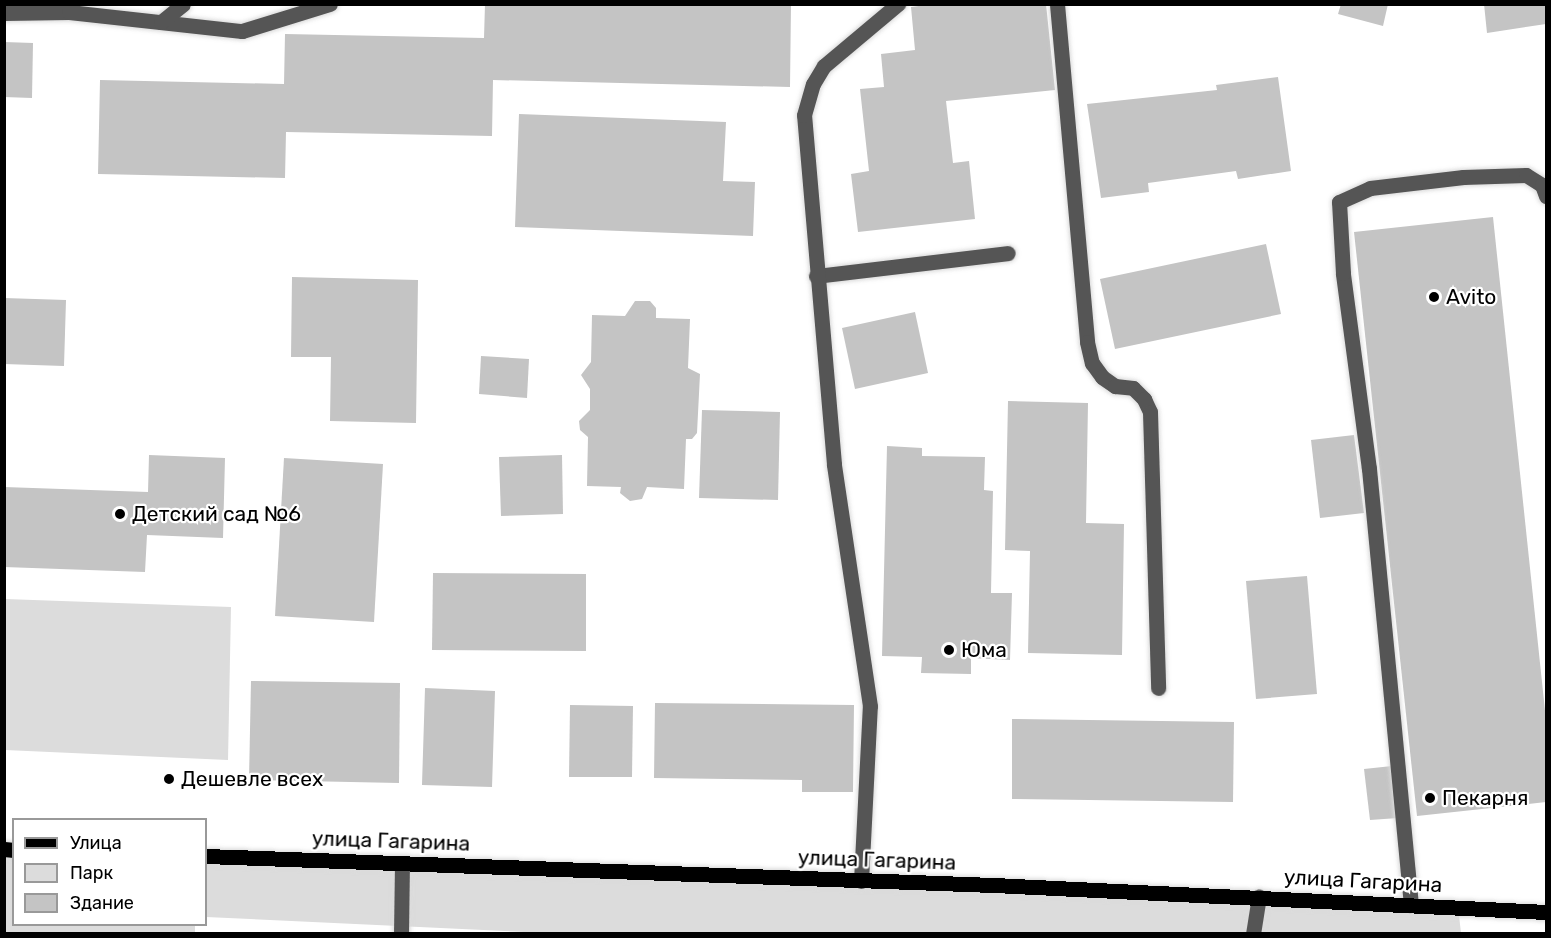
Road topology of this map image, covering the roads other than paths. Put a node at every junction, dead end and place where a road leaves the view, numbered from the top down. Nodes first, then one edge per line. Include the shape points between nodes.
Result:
1 (183, 4) edge
2 (330, 4) edge
3 (898, 4) edge
4 (1057, 4) edge
5 (4, 13) edge
6 (161, 22) junction
7 (1546, 196) edge
8 (1008, 253) dead end
9 (816, 276) junction
10 (1158, 687) dead end
11 (207, 856) edge
12 (402, 863) junction
13 (861, 881) junction
14 (1259, 896) junction
15 (1411, 905) junction
16 (1546, 912) edge
17 (401, 933) edge
18 (1253, 933) edge

1 - 6 street
2 - 6 street via 242,31
3 - 9 street via 824,66 813,84 804,115
4 - 10 street via 1087,342 1092,363 1102,377 1115,386 1133,388 1150,412
5 - 6 street via 69,12
7 - 15 street via 1542,185 1526,176 1463,177 1370,188 1339,202 1342,273 1370,469
8 - 9 street
9 - 13 street via 834,464 870,706
11 - 12 main road, улица Гагарина
12 - 13 main road, улица Гагарина
12 - 17 street
13 - 14 main road, улица Гагарина
14 - 15 main road, улица Гагарина
14 - 18 street
15 - 16 main road, улица Гагарина

